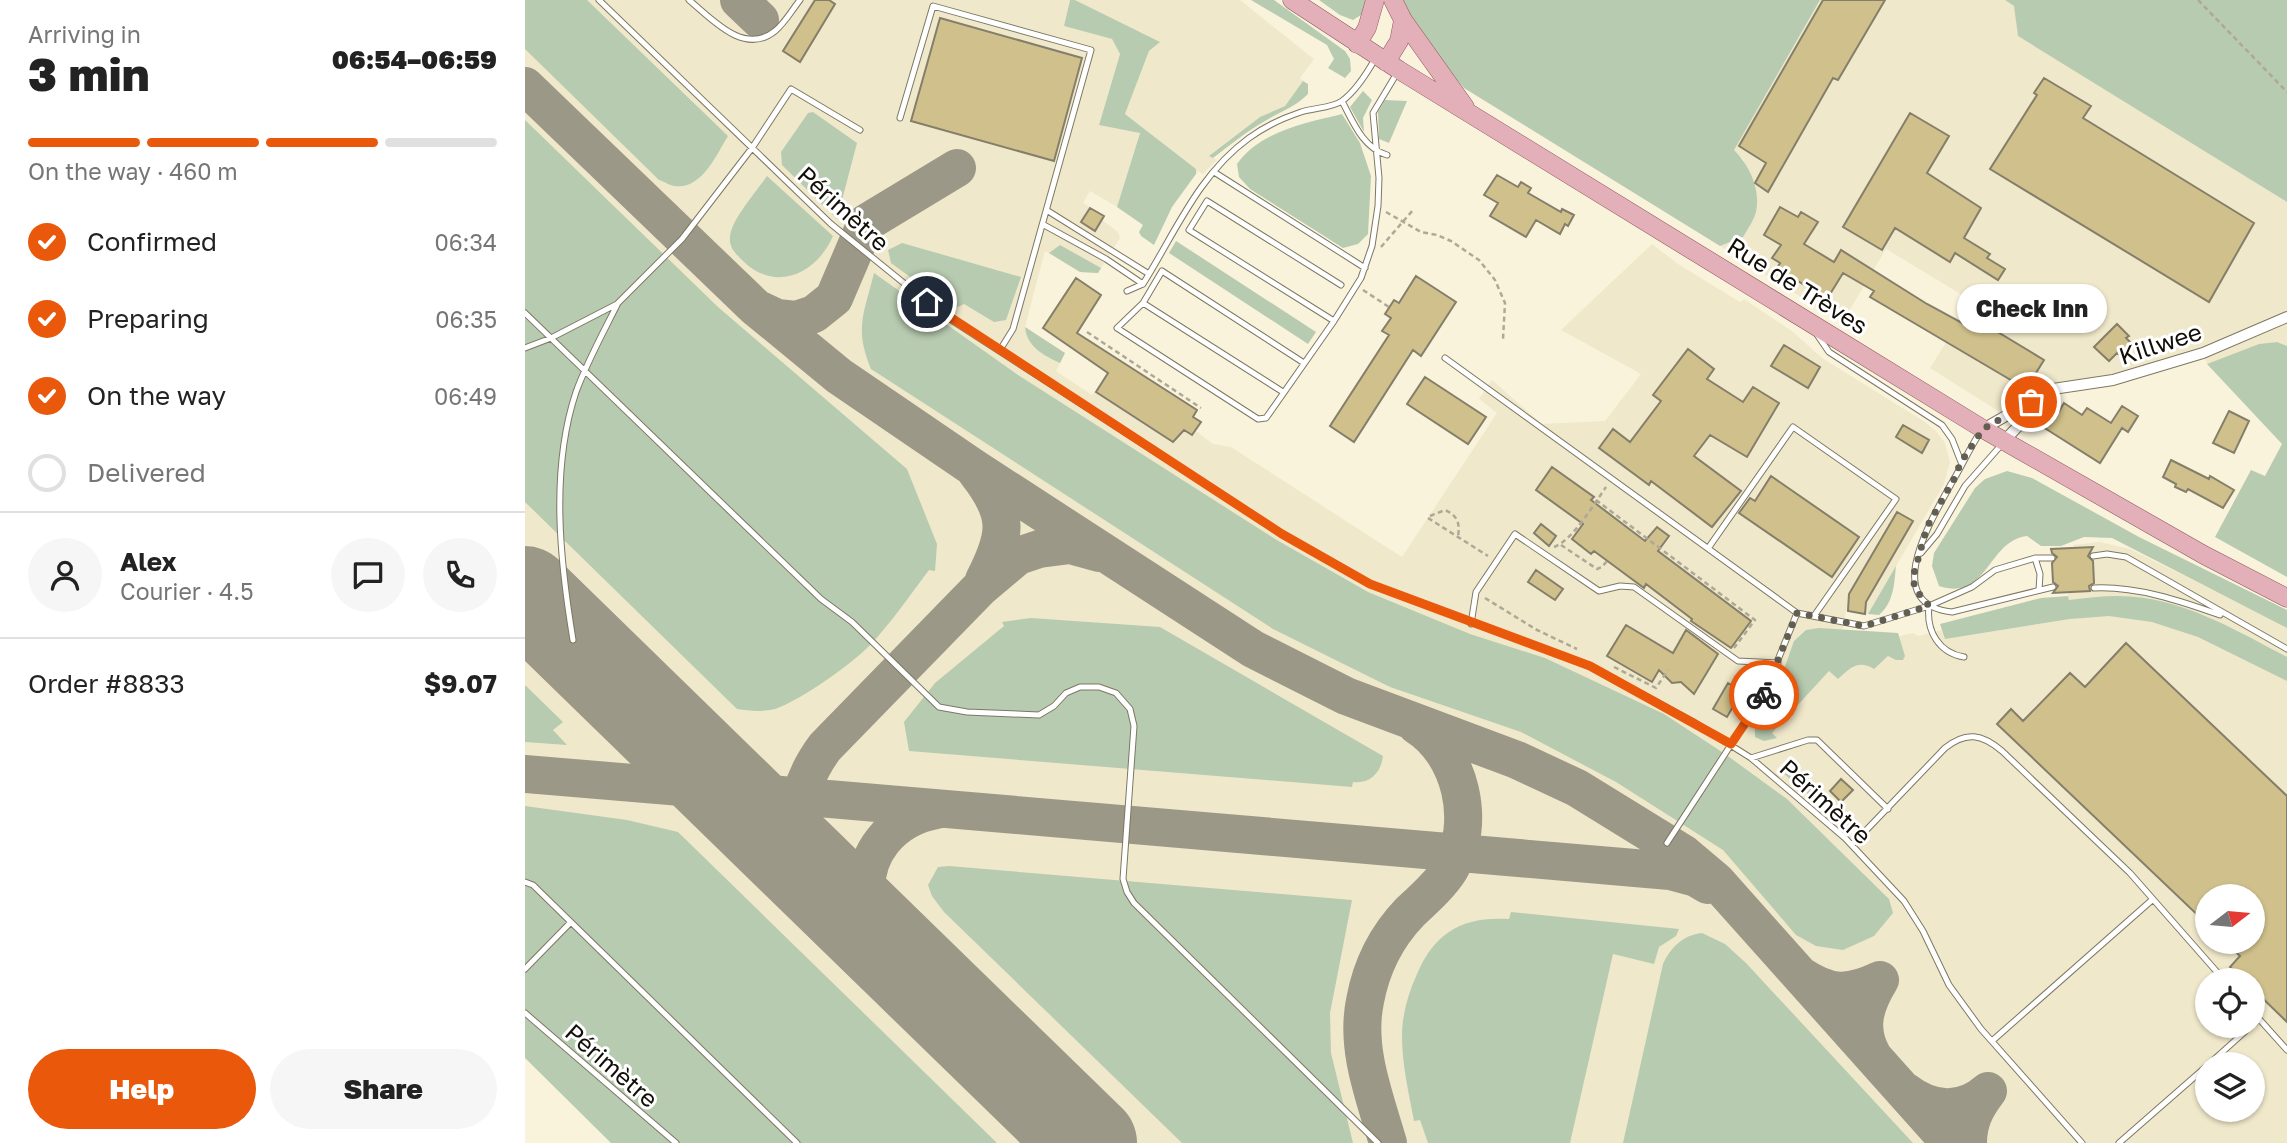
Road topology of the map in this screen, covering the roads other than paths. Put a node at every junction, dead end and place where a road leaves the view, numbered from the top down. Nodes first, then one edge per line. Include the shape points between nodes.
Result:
1 (599, 0) edge
2 (689, 0) edge
3 (800, 0) edge
4 (1292, 0) edge
5 (1375, 0) edge
6 (1393, 0) edge
7 (1403, 20) junction
8 (1357, 44) junction
9 (1388, 63) junction
10 (1342, 101) junction
11 (1469, 113) junction
12 (900, 118) dead end
13 (860, 130) dead end
14 (752, 148) junction
15 (1376, 152) junction
16 (1387, 155) dead end
17 (1214, 172) junction
18 (1048, 211) junction
19 (1044, 225) junction
20 (1365, 268) junction
21 (1149, 274) junction
22 (1143, 284) junction
23 (1341, 285) dead end
24 (1127, 291) dead end
25 (1143, 303) junction
26 (617, 304) junction
27 (525, 313) edge
28 (1806, 319) junction
29 (1334, 321) junction
30 (2284, 322) edge
31 (551, 338) junction
32 (525, 348) edge
33 (1000, 350) junction
34 (1445, 358) dead end
35 (1304, 363) junction
36 (585, 371) junction
37 (2053, 389) junction
38 (1283, 392) junction
39 (1983, 429) junction
40 (2004, 441) junction
41 (1961, 462) junction
42 (1709, 547) junction
43 (1919, 555) junction
44 (2093, 556) dead end
45 (2035, 558) junction
46 (2052, 558) dead end
47 (2053, 587) dead end
48 (2094, 588) dead end
49 (2039, 590) junction
50 (2287, 598) edge
51 (1929, 606) junction
52 (1797, 613) junction
53 (1814, 616) junction
54 (2233, 620) junction
55 (1471, 624) junction
56 (573, 640) dead end
57 (2287, 649) edge
58 (1964, 657) dead end
59 (1778, 663) junction
60 (1731, 744) junction
61 (1751, 758) junction
62 (1888, 809) junction
63 (1667, 843) dead end
64 (1852, 845) junction
65 (525, 882) edge
66 (2152, 900) junction
67 (570, 923) junction
68 (2213, 968) edge
69 (525, 969) edge
70 (525, 1013) edge
71 (2265, 1026) edge
72 (2238, 1038) edge
73 (1992, 1041) junction
74 (2287, 1051) edge
75 (2222, 1052) edge
76 (2195, 1076) edge
77 (676, 1143) edge
78 (797, 1143) edge
79 (1378, 1143) edge
80 (2082, 1143) edge
81 (2119, 1143) edge

1 - 14 lane, Périmètre
2 - 3 lane via 744,40 777,30
4 - 8 main road, Rue de Trèves
5 - 8 main road
6 - 7 main road
7 - 9 main road
7 - 11 main road
8 - 9 main road, Rue de Trèves
9 - 10 lane via 1365,76
9 - 11 main road, Rue de Trèves
9 - 15 lane via 1373,113
10 - 15 lane
10 - 17 lane via 1269,126 1228,155
11 - 28 main road, Rue de Trèves
12 - 18 lane via 933,6 1091,50
13 - 14 lane via 792,89
14 - 26 lane via 682,239
14 - 33 lane, Périmètre via 856,246 942,314
15 - 16 lane
15 - 20 lane via 1378,206
17 - 20 lane
17 - 21 lane via 1197,192
18 - 19 lane
18 - 21 lane
19 - 22 lane
19 - 33 lane via 1013,329
20 - 29 lane
21 - 22 lane
22 - 24 lane
23 - 29 lane via 1207,201 1189,230
25 - 35 lane via 1162,271
25 - 38 lane
25 - 38 lane via 1117,328 1258,419 1266,418
26 - 31 lane
26 - 36 lane
27 - 31 lane
28 - 39 main road, Rue de Trèves
28 - 41 lane via 1829,352 1942,425
29 - 35 lane
30 - 37 street, Killwee via 2139,372
31 - 32 lane
31 - 36 lane
33 - 55 lane, Périmètre via 1282,534 1370,584
34 - 42 lane
35 - 38 lane
36 - 56 lane via 575,395 561,464 562,555
36 - 79 lane via 939,706 1039,715 1080,687 1116,693 1130,709 1134,726 1124,852 1127,892
37 - 39 street, Killwee
37 - 40 street
39 - 40 main road, Rue de Trèves
39 - 41 lane
40 - 43 lane via 1965,486
40 - 50 main road, Rue de Trèves
41 - 43 lane via 1927,527
42 - 52 lane
42 - 53 lane via 1793,426 1896,499
43 - 51 lane via 1915,589
44 - 54 lane via 2126,557
45 - 46 lane
45 - 49 lane
45 - 51 lane via 1995,570 1972,587
47 - 49 lane
48 - 54 lane via 2175,601
49 - 51 lane via 1952,612
51 - 53 lane via 1864,626
51 - 58 lane via 1931,631 1940,646
52 - 53 lane
52 - 59 lane
54 - 57 lane
55 - 59 lane via 1476,592 1515,534 1599,591 1634,587 1738,661
55 - 60 lane, Périmètre via 1590,666
59 - 60 lane via 1765,694
60 - 61 lane, Périmètre
60 - 63 lane
61 - 62 lane via 1817,740
61 - 64 lane, Périmètre
62 - 64 lane
62 - 66 lane via 1953,741 1982,738 2065,810
64 - 73 lane, Périmètre via 1904,901 1949,985
65 - 67 lane
66 - 68 lane
66 - 73 lane
67 - 69 lane
67 - 78 lane
70 - 77 lane, Périmètre
71 - 74 lane
72 - 75 lane
73 - 80 lane, Périmètre
76 - 81 lane

